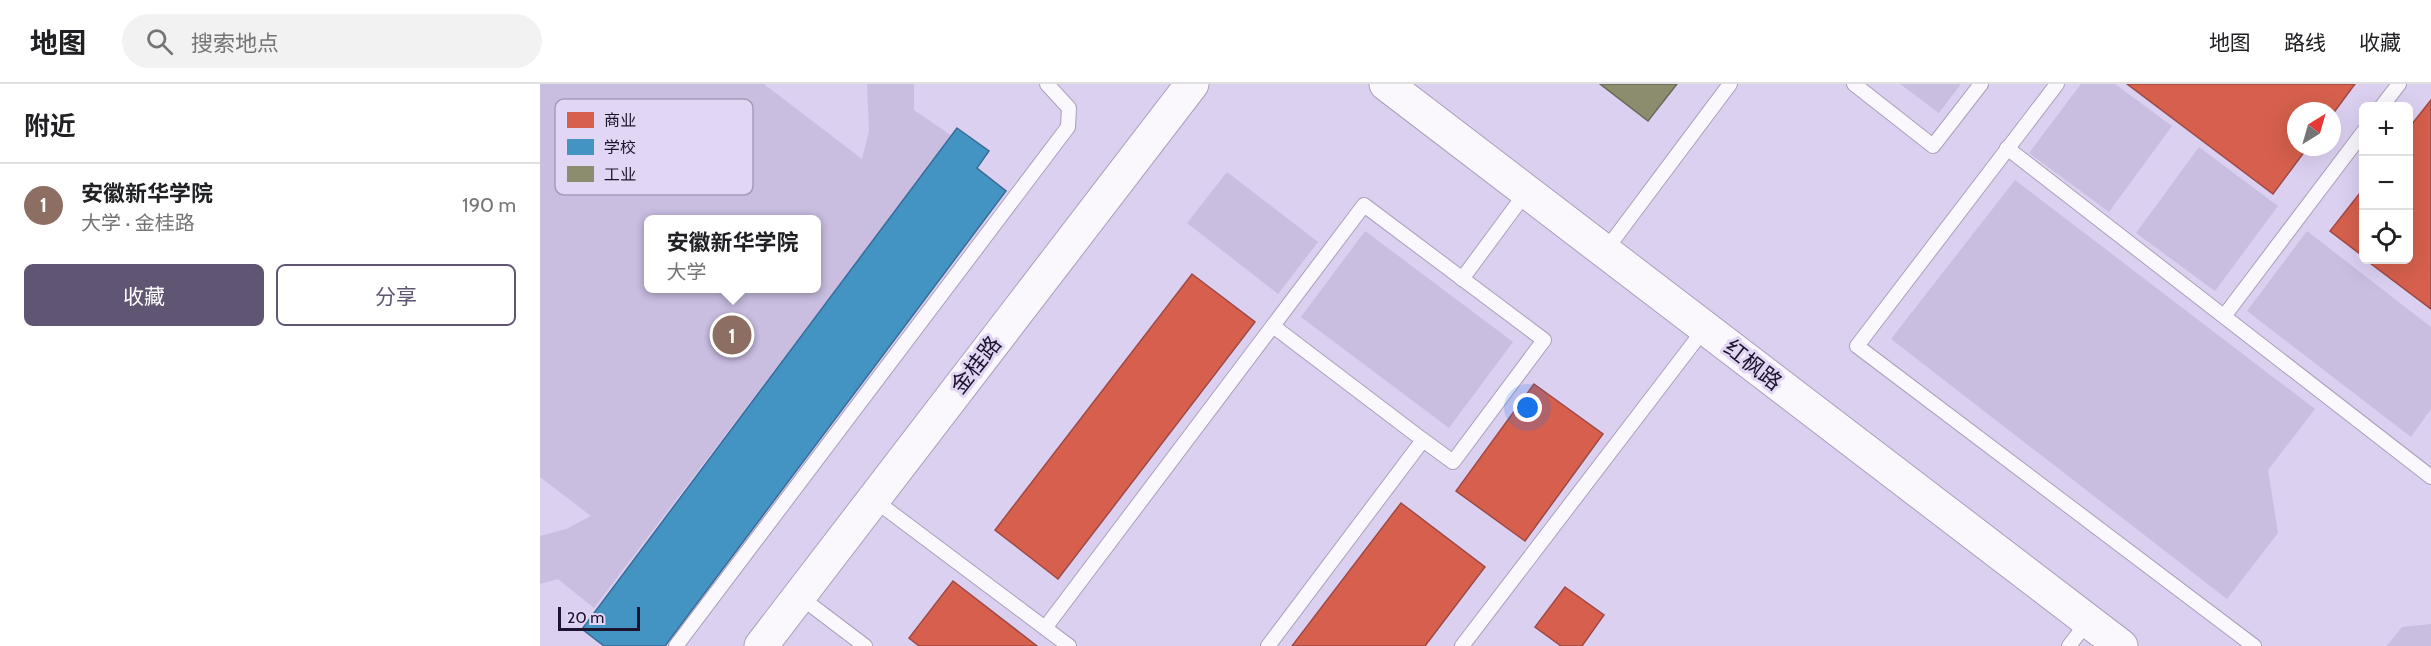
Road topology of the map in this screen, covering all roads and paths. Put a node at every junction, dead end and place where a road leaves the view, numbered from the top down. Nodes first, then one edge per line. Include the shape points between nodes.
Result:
1 (1047, 84) edge
2 (1191, 84) edge
3 (1386, 84) edge
4 (1730, 84) edge
5 (1854, 84) edge
6 (1981, 84) edge
7 (2057, 84) edge
8 (2399, 84) edge
9 (2385, 102) edge
10 (2359, 138) edge
11 (2007, 148) junction
12 (1527, 191) junction
13 (1605, 251) junction
14 (1462, 279) junction
15 (2225, 315) junction
16 (1273, 326) junction
17 (1705, 328) junction
18 (1423, 440) junction
19 (2431, 477) edge
20 (873, 499) junction
21 (799, 596) junction
22 (1045, 628) junction
23 (2079, 634) edge
24 (676, 646) edge
25 (761, 646) edge
26 (865, 646) edge
27 (1069, 646) edge
28 (1268, 646) edge
29 (1462, 646) edge
30 (2121, 646) edge
31 (2254, 646) edge

1 - 24 lane via 1069,108 1068,127
2 - 20 street, 金桂路
3 - 12 street, 红枫路
4 - 13 lane
5 - 6 lane via 1933,146
7 - 11 lane
8 - 9 lane
10 - 15 lane
11 - 15 lane
11 - 31 lane via 1857,346
12 - 13 street, 红枫路
12 - 14 lane
13 - 17 street, 红枫路
14 - 16 lane via 1364,205
14 - 18 lane via 1544,340 1453,462
15 - 19 lane
16 - 18 lane
16 - 22 lane
17 - 23 street, 红枫路
17 - 29 lane
18 - 28 lane
20 - 21 street, 金桂路
20 - 22 lane
21 - 25 street, 金桂路
21 - 26 lane
22 - 27 lane
23 - 30 street, 红枫路

